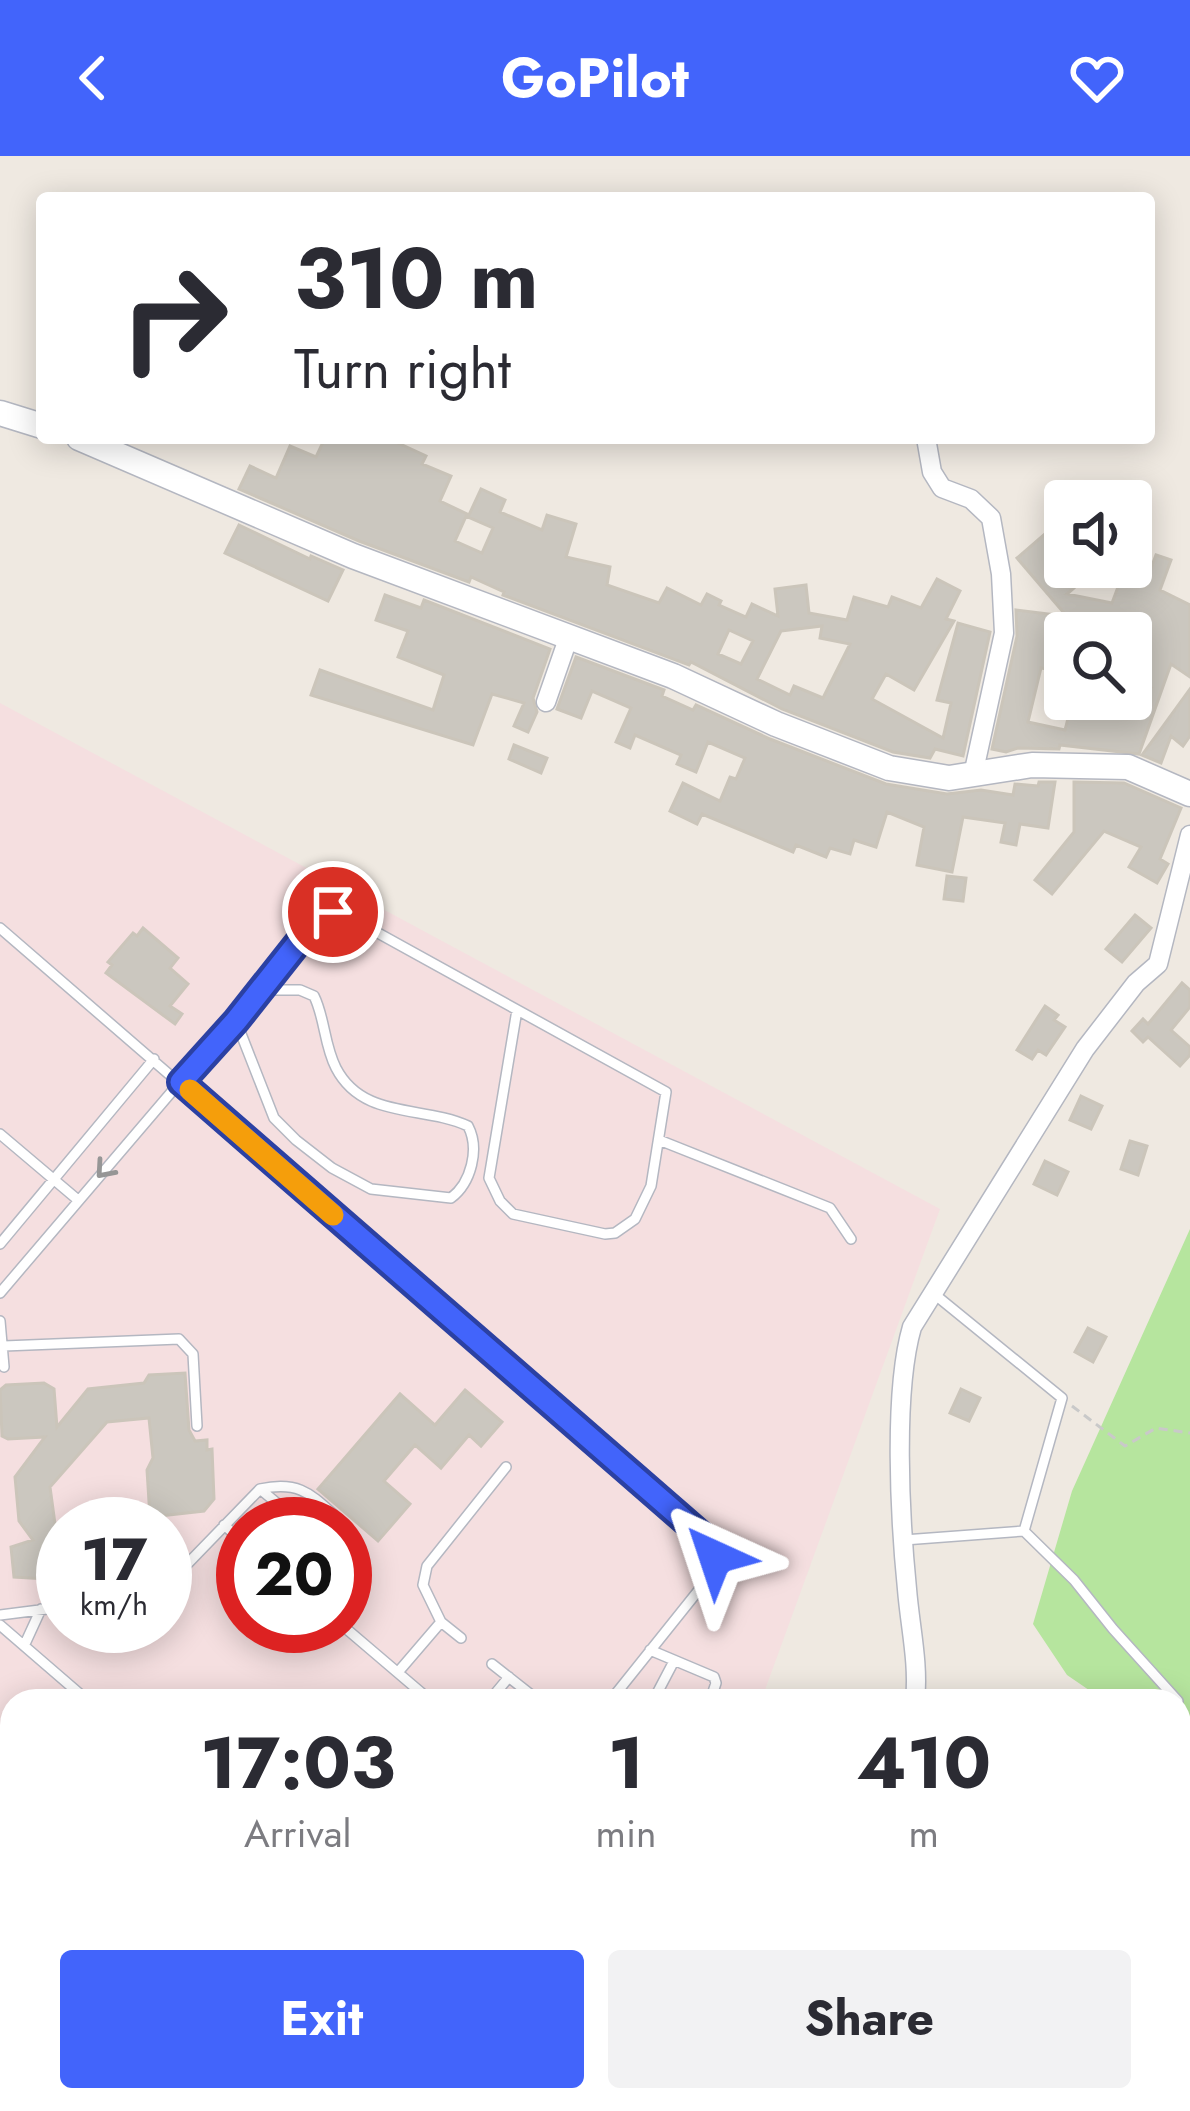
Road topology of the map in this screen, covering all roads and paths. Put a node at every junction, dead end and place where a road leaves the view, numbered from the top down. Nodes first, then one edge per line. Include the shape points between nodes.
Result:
1 (0, 413) edge
2 (36, 424) edge
3 (93, 444) edge
4 (927, 444) edge
5 (568, 636) junction
6 (546, 702) dead end
7 (974, 775) junction
8 (1190, 794) edge
9 (1190, 835) edge
10 (0, 928) edge
11 (260, 991) junction
12 (517, 1010) junction
13 (236, 1021) junction
14 (154, 1059) junction
15 (181, 1082) junction
16 (0, 1134) edge
17 (659, 1140) junction
18 (53, 1177) junction
19 (77, 1200) junction
20 (851, 1239) dead end
21 (0, 1244) edge
22 (0, 1293) edge
23 (933, 1293) junction
24 (0, 1321) edge
25 (4, 1346) junction
26 (4, 1367) dead end
27 (1062, 1398) junction
28 (197, 1426) dead end
29 (1190, 1433) edge
30 (506, 1467) dead end
31 (260, 1489) junction
32 (252, 1497) edge
33 (270, 1497) edge
34 (314, 1497) edge
35 (1024, 1531) junction
36 (216, 1533) edge
37 (904, 1540) junction
38 (192, 1559) edge
39 (36, 1610) edge
40 (0, 1615) edge
41 (36, 1620) edge
42 (441, 1622) junction
43 (0, 1625) edge
44 (461, 1638) dead end
45 (24, 1646) junction
46 (372, 1647) edge
47 (650, 1650) junction
48 (674, 1660) junction
49 (492, 1664) dead end
50 (399, 1671) junction
51 (509, 1678) junction
52 (74, 1689) edge
53 (418, 1689) edge
54 (499, 1689) edge
55 (523, 1689) edge
56 (619, 1689) edge
57 (659, 1689) edge
58 (714, 1689) edge
59 (916, 1689) edge
60 (1168, 1689) edge

1 - 2 street
3 - 5 street via 353,556
4 - 7 street via 942,488 991,518 1001,574 1004,632
5 - 6 street
5 - 7 street via 889,769
7 - 8 street via 1032,765 1128,767
9 - 23 street via 1158,964 1085,1049
10 - 14 lane
11 - 12 lane via 320,915 333,912
11 - 13 lane
11 - 13 lane via 314,996 335,1067 351,1090 391,1110 468,1126 474,1153 461,1190 451,1198 371,1189 332,1168 274,1118
12 - 17 lane via 666,1093
12 - 17 lane via 489,1178 513,1214 615,1233 645,1204
13 - 15 lane
14 - 15 lane
14 - 18 lane
15 -> 19 lane
15 - 47 lane via 715,1547 710,1576
16 - 18 lane
17 - 20 lane via 830,1208
18 - 19 lane
18 - 21 lane
19 - 22 lane
23 - 27 lane
23 - 37 street via 903,1358
24 - 25 lane
25 - 26 lane
25 - 28 lane via 178,1339 193,1354
27 - 29 path via 1126,1446 1156,1428
27 - 35 lane
30 - 42 lane via 428,1566 423,1585
31 - 32 lane
31 - 33 lane
31 - 34 lane via 304,1488
35 - 37 lane
35 - 60 lane
36 - 38 lane
37 - 59 street
39 - 40 lane
41 - 45 lane
42 - 44 lane
42 - 50 lane
43 - 45 lane
45 - 52 lane
46 - 50 lane
47 - 48 lane
47 - 56 lane
48 - 57 lane
48 - 58 lane via 714,1677
49 - 51 lane
50 - 53 lane
51 - 54 lane
51 - 55 lane

